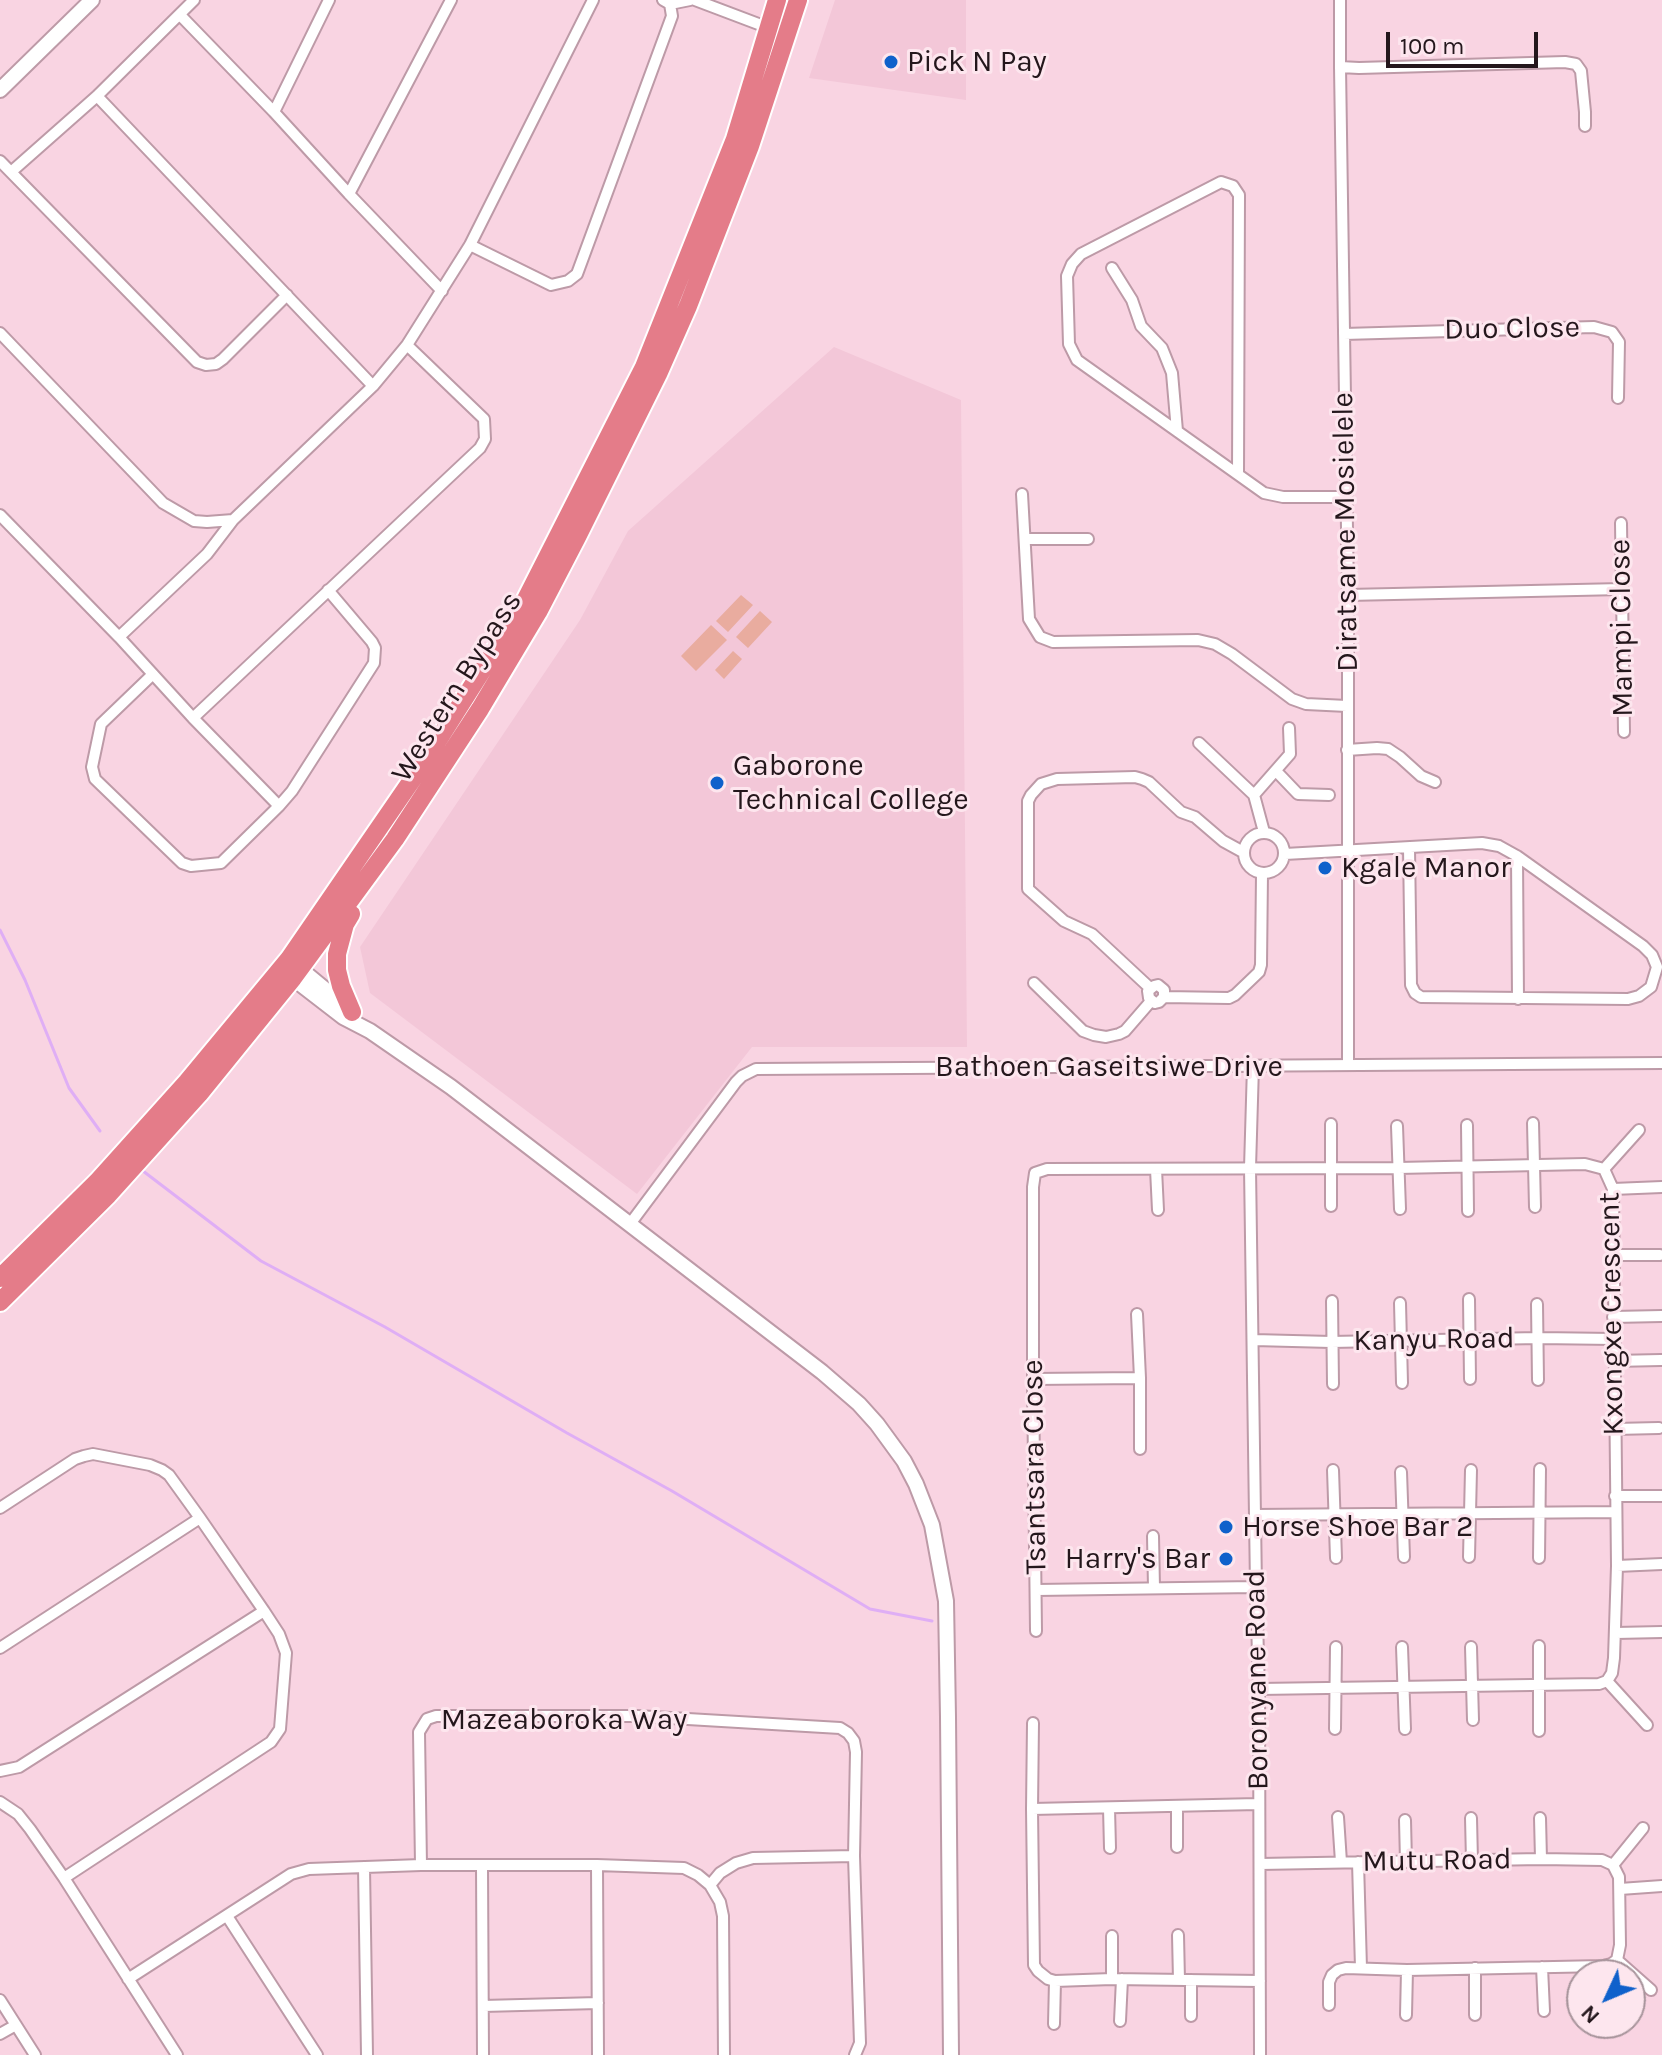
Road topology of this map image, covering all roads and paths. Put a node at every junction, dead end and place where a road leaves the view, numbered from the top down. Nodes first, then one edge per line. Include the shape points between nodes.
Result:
1 (92, 0) edge
2 (194, 0) edge
3 (329, 0) edge
4 (451, 0) edge
5 (593, 0) edge
6 (692, 0) edge
7 (777, 0) edge
8 (798, 0) edge
9 (1340, 0) edge
10 (666, 2) edge
11 (180, 15) junction
12 (769, 28) junction
13 (1340, 67) junction
14 (0, 90) edge
15 (97, 96) junction
16 (274, 112) junction
17 (1585, 126) dead end
18 (0, 161) edge
19 (11, 172) junction
20 (349, 194) junction
21 (470, 245) junction
22 (1112, 268) dead end
23 (442, 291) junction
24 (287, 295) junction
25 (0, 333) edge
26 (1344, 334) junction
27 (407, 345) junction
28 (373, 386) junction
29 (1618, 398) dead end
30 (1177, 431) junction
31 (1238, 474) junction
32 (1022, 494) dead end
33 (1345, 497) junction
34 (0, 515) edge
35 (233, 520) junction
36 (1621, 523) dead end
37 (1026, 539) junction
38 (1088, 539) dead end
39 (1622, 589) junction
40 (328, 590) junction
41 (1348, 595) junction
42 (119, 637) junction
43 (152, 675) junction
44 (1347, 706) junction
45 (193, 718) junction
46 (1289, 728) dead end
47 (1624, 732) dead end
48 (1199, 743) dead end
49 (1347, 750) junction
50 (1276, 771) junction
51 (1435, 782) dead end
52 (1254, 795) junction
53 (1329, 795) dead end
54 (279, 806) junction
55 (1264, 832) junction
56 (395, 839) junction
57 (1409, 848) junction
58 (1348, 851) junction
59 (1243, 852) junction
60 (1285, 854) junction
61 (1517, 856) junction
62 (1262, 874) junction
63 (291, 969) junction
64 (1034, 983) dead end
65 (1150, 988) junction
66 (1164, 997) junction
67 (1518, 999) junction
68 (1151, 1001) junction
69 (352, 1012) junction
70 (370, 1031) junction
71 (1662, 1063) edge
72 (1348, 1065) junction
73 (1253, 1066) junction
74 (1533, 1123) dead end
75 (1331, 1124) dead end
76 (1467, 1125) dead end
77 (1397, 1126) dead end
78 (1639, 1130) dead end
79 (1534, 1166) junction
80 (1468, 1167) junction
81 (1250, 1168) junction
82 (1330, 1168) junction
83 (1398, 1168) junction
84 (1156, 1169) junction
85 (1604, 1169) junction
86 (1035, 1173) joint
87 (1662, 1187) edge
88 (1613, 1189) junction
89 (1331, 1206) dead end
90 (1535, 1207) dead end
91 (1400, 1209) dead end
92 (1158, 1210) dead end
93 (1468, 1211) dead end
94 (630, 1224) junction
95 (1614, 1255) junction
96 (1660, 1255) dead end
97 (0, 1278) edge
98 (1469, 1299) dead end
99 (1332, 1301) dead end
100 (0, 1302) edge
101 (1400, 1303) dead end
102 (1537, 1304) dead end
103 (1137, 1314) dead end
104 (1662, 1316) edge
105 (1613, 1317) junction
106 (1538, 1338) junction
107 (1470, 1339) junction
108 (1614, 1339) junction
109 (1254, 1340) junction
110 (1401, 1341) junction
111 (1331, 1342) junction
112 (1661, 1360) edge
113 (1614, 1361) junction
114 (1140, 1378) junction
115 (1033, 1379) junction
116 (1470, 1379) dead end
117 (1538, 1380) dead end
118 (1402, 1383) dead end
119 (1333, 1384) dead end
120 (1659, 1428) dead end
121 (1615, 1429) junction
122 (1140, 1449) dead end
123 (1540, 1469) dead end
124 (1333, 1470) dead end
125 (1471, 1470) dead end
126 (1401, 1472) dead end
127 (1615, 1496) junction
128 (1662, 1496) edge
129 (0, 1508) edge
130 (1616, 1512) junction
131 (1401, 1513) junction
132 (1469, 1513) junction
133 (1540, 1513) junction
134 (1255, 1515) junction
135 (1334, 1515) junction
136 (200, 1518) junction
137 (1153, 1536) dead end
138 (1404, 1557) dead end
139 (1469, 1557) dead end
140 (1336, 1558) dead end
141 (1539, 1558) dead end
142 (1662, 1564) edge
143 (1617, 1566) junction
144 (1256, 1587) junction
145 (1154, 1588) junction
146 (1036, 1590) junction
147 (264, 1611) junction
148 (1036, 1631) dead end
149 (1662, 1632) edge
150 (1616, 1633) junction
151 (1539, 1646) dead end
152 (1336, 1647) dead end
153 (1402, 1647) dead end
154 (1471, 1647) dead end
155 (0, 1648) edge
156 (1607, 1681) junction
157 (1540, 1683) junction
158 (1472, 1685) junction
159 (1404, 1686) junction
160 (1335, 1688) junction
161 (1259, 1689) junction
162 (1473, 1720) dead end
163 (1033, 1723) dead end
164 (1647, 1725) dead end
165 (1335, 1729) dead end
166 (1405, 1729) dead end
167 (1539, 1731) dead end
168 (0, 1771) edge
169 (0, 1802) edge
170 (1258, 1804) junction
171 (1177, 1807) junction
172 (1109, 1808) junction
173 (1032, 1809) junction
174 (1338, 1817) dead end
175 (1471, 1818) dead end
176 (1540, 1818) dead end
177 (1405, 1820) dead end
178 (1643, 1828) dead end
179 (1177, 1847) dead end
180 (1110, 1848) dead end
181 (854, 1856) junction
182 (1541, 1859) junction
183 (1472, 1861) junction
184 (1341, 1862) junction
185 (1358, 1862) junction
186 (1406, 1862) junction
187 (1260, 1864) junction
188 (421, 1865) junction
189 (597, 1865) junction
190 (1613, 1865) junction
191 (482, 1866) junction
192 (364, 1867) junction
193 (64, 1878) junction
194 (710, 1885) junction
195 (1662, 1886) edge
196 (1620, 1889) junction
197 (227, 1916) junction
198 (1178, 1935) dead end
199 (1112, 1936) dead end
200 (1617, 1959) edge
201 (1542, 1967) junction
202 (1566, 1967) edge
203 (1361, 1968) junction
204 (1475, 1968) junction
205 (1407, 1970) junction
206 (128, 1979) junction
207 (1117, 1979) junction
208 (1185, 1980) junction
209 (1055, 1981) junction
210 (1260, 1981) junction
211 (1646, 1986) edge
212 (1651, 1990) dead end
213 (0, 2000) edge
214 (598, 2003) junction
215 (1329, 2005) dead end
216 (483, 2006) junction
217 (1544, 2011) dead end
218 (1406, 2015) dead end
219 (1475, 2015) dead end
220 (1191, 2016) dead end
221 (1120, 2021) dead end
222 (1054, 2024) dead end
223 (16, 2025) junction
224 (0, 2034) edge
225 (35, 2055) edge
226 (177, 2055) edge
227 (317, 2055) edge
228 (367, 2055) edge
229 (483, 2055) edge
230 (598, 2055) edge
231 (724, 2055) edge
232 (855, 2055) edge
233 (951, 2055) edge
234 (1260, 2055) edge

1 - 14 street
2 - 11 street
3 - 16 street
4 - 20 street
5 - 21 street
6 - 10 street
6 - 12 street
7 - 12 highway, Western Bypass
8 - 56 highway, Western Bypass via 750,146 658,374 538,612
9 - 13 street, Diratsame Mosielele
10 - 21 street via 672,16 577,274 551,285
11 - 15 street
11 - 16 street
12 - 63 highway, Western Bypass via 735,139 644,367 562,530 521,609
13 - 17 street via 1576,64
13 - 26 street, Diratsame Mosielele
15 - 19 street
15 - 24 street
16 - 20 street
18 - 19 street
19 - 24 street via 197,362 216,364 223,359
20 - 23 street
21 - 23 street
22 - 30 street via 1172,373
23 - 27 street
24 - 28 street
25 - 35 street via 163,503 194,521
26 - 29 street, Duo Close via 1594,327 1612,332 1619,342
26 - 33 street, Diratsame Mosielele
27 - 28 street
27 - 40 street via 484,419 485,439
28 - 35 street
30 - 31 street
30 - 31 street via 1077,360 1069,344 1067,276 1081,254 1221,182 1239,195
31 - 33 street via 1264,493
32 - 37 street
33 - 41 street, Diratsame Mosielele
34 - 42 street
35 - 42 street via 207,554
36 - 39 street, Mampi Close
37 - 38 street
37 - 44 street via 1029,619 1040,637 1053,642 1198,640 1232,654 1292,699
39 - 41 street
39 - 47 street, Mampi Close
40 - 45 street
40 - 54 street via 372,642 374,663
41 - 44 street, Diratsame Mosielele
42 - 43 street
43 - 45 street
43 - 54 street via 101,724 92,767 95,779 191,866 221,863
44 - 49 street, Diratsame Mosielele
45 - 54 street
46 - 50 street via 1290,754
48 - 52 street
49 - 51 street via 1388,749
49 - 58 street, Diratsame Mosielele
50 - 52 street
50 - 53 street via 1298,794
52 - 55 street
55 - 59 street via 1250,838
55 - 60 street via 1279,839
56 - 63 highway, Western Bypass
56 - 69 highway via 340,939 337,970
57 - 58 street
57 - 61 street via 1482,843
57 - 67 street via 1415,993
58 - 60 street
58 - 72 street, Diratsame Mosielele
59 - 62 street via 1248,867
59 - 65 street via 1135,777 1057,779 1041,784 1031,795 1028,889 1068,924 1092,934
60 - 62 street via 1278,868
61 - 67 street
61 - 67 street via 1643,946 1657,967 1651,987 1628,999
62 - 66 street via 1259,972 1222,1000
63 - 69 street
63 - 70 street via 343,1017
63 - 97 highway, Western Bypass via 97,1182
63 - 100 highway, Western Bypass via 199,1094 108,1195
64 - 68 street via 1083,1031 1106,1037 1125,1031
65 - 66 street via 1158,985
65 - 68 street
66 - 68 street
69 - 70 street
70 - 94 street
71 - 72 street, Bathoen Gaseitsiwe Drive
72 - 73 street, Bathoen Gaseitsiwe Drive
73 - 81 street, Boronyane Road
73 - 94 street, Bathoen Gaseitsiwe Drive via 756,1069 736,1082
74 - 79 street
75 - 82 street
76 - 80 street
77 - 83 street
78 - 85 street
79 - 80 street, Kxongxe Crescent
79 - 85 street, Kxongxe Crescent via 1585,1164
79 - 90 street
80 - 83 street, Kxongxe Crescent
80 - 93 street
81 - 82 street, Kxongxe Crescent
81 - 84 street, Kxongxe Crescent
81 - 109 street, Boronyane Road
82 - 83 street, Kxongxe Crescent
82 - 89 street
83 - 91 street
84 - 86 street, Kxongxe Crescent
84 - 92 street
85 - 88 street, Kxongxe Crescent
86 - 115 street, Tsantsara Close
87 - 88 street
88 - 95 street, Kxongxe Crescent
94 - 233 street via 859,1404 904,1461 924,1504 946,1601
95 - 96 street
95 - 105 street, Kxongxe Crescent
98 - 107 street
99 - 111 street
101 - 110 street
102 - 106 street
103 - 114 street
104 - 105 street
105 - 108 street, Kxongxe Crescent
106 - 107 street, Kanyu Road
106 - 108 street, Kanyu Road
106 - 117 street
107 - 110 street, Kanyu Road
107 - 116 street
108 - 113 street, Kxongxe Crescent
109 - 111 street, Kanyu Road
109 - 134 street, Boronyane Road
110 - 111 street, Kanyu Road
110 - 118 street
111 - 119 street
112 - 113 street
113 - 121 street, Kxongxe Crescent
114 - 115 street
114 - 122 street
115 - 146 street, Tsantsara Close
120 - 121 street
121 - 127 street, Kxongxe Crescent
123 - 133 street
124 - 135 street
125 - 132 street
126 - 131 street
127 - 128 street
127 - 130 street, Kxongxe Crescent
129 - 136 street via 75,1459 93,1454 162,1470
130 - 133 street
130 - 143 street, Kxongxe Crescent
131 - 132 street
131 - 135 street
131 - 138 street
132 - 133 street
132 - 139 street
133 - 141 street
134 - 135 street
134 - 144 street, Boronyane Road
135 - 140 street
136 - 147 street
136 - 155 street
137 - 145 street
142 - 143 street
143 - 150 street, Kxongxe Crescent
144 - 145 street, Tsantsara Close
144 - 161 street, Boronyane Road
145 - 146 street, Tsantsara Close
146 - 148 street
147 - 168 street via 19,1767
147 - 193 street via 286,1653 277,1736
149 - 150 street
150 - 156 street, Kxongxe Crescent
151 - 157 street
152 - 160 street
153 - 159 street
154 - 158 street
156 - 157 street
156 - 164 street
157 - 158 street
157 - 167 street
158 - 159 street
158 - 162 street
159 - 160 street
159 - 166 street
160 - 161 street
160 - 165 street
161 - 170 street, Boronyane Road
163 - 173 street
169 - 193 street via 18,1814
170 - 171 street
170 - 187 street, Boronyane Road
171 - 172 street
171 - 179 street
172 - 173 street
172 - 180 street
173 - 209 street via 1034,1965
174 - 184 street
175 - 183 street
176 - 182 street
177 - 186 street
178 - 190 street
181 - 188 street, Mazeaboroka Way via 856,1752 854,1741 840,1728 637,1716 436,1716 419,1732
181 - 194 street via 753,1858 720,1873
181 - 232 street via 860,2043
182 - 183 street, Mutu Road
182 - 190 street, Mutu Road via 1602,1860
183 - 186 street, Mutu Road
184 - 185 street, Mutu Road
184 - 187 street, Mutu Road
185 - 186 street, Mutu Road
185 - 203 street
187 - 210 street, Boronyane Road
188 - 191 street
188 - 192 street
189 - 191 street
189 - 194 street via 684,1868
189 - 214 street
190 - 196 street
191 - 216 street
192 - 197 street via 291,1874
192 - 228 street
193 - 206 street
194 - 231 street via 723,1916
195 - 196 street
196 - 200 street
197 - 206 street
197 - 227 street
198 - 208 street
199 - 207 street
201 - 202 street
201 - 204 street
201 - 217 street
203 - 205 street
203 - 215 street via 1332,1975
204 - 205 street
204 - 219 street
205 - 218 street
206 - 226 street
207 - 208 street
207 - 209 street
207 - 221 street
208 - 210 street
208 - 220 street
209 - 222 street
210 - 234 street, Boronyane Road
211 - 212 street
213 - 223 street
214 - 216 street
214 - 230 street
216 - 229 street
223 - 224 street
223 - 225 street

